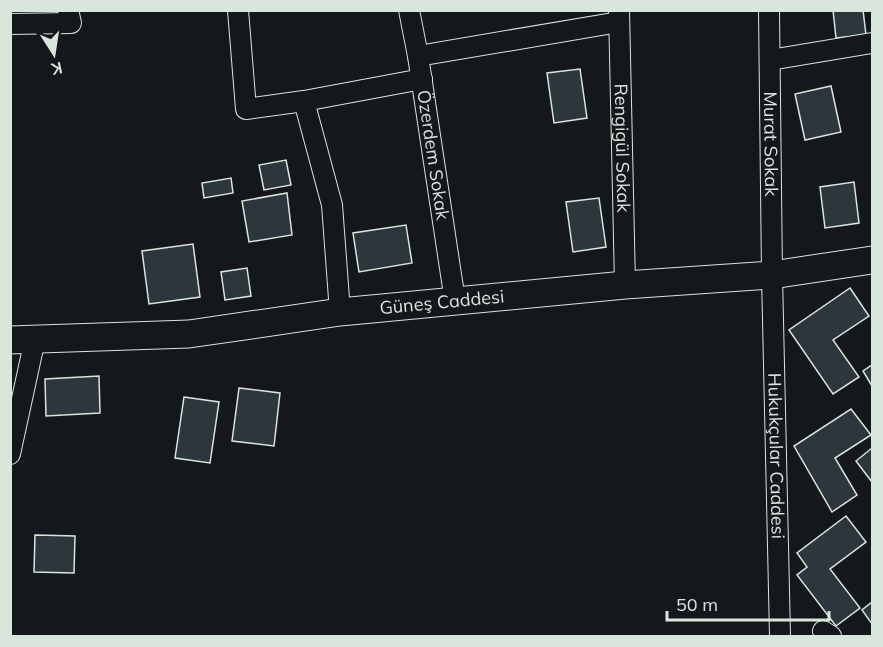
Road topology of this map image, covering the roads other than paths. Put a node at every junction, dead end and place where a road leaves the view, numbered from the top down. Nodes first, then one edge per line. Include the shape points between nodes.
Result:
1 (68, 10) edge
2 (238, 10) edge
3 (409, 10) edge
4 (769, 10) edge
5 (619, 16) edge
6 (10, 24) edge
7 (873, 43) edge
8 (418, 56) junction
9 (770, 60) junction
10 (422, 79) junction
11 (304, 101) junction
12 (873, 260) edge
13 (772, 275) junction
14 (625, 285) junction
15 (455, 301) junction
16 (340, 312) junction
17 (23, 339) edge
18 (10, 454) edge
19 (780, 636) edge

1 - 6 street via 71,23
2 - 11 street via 246,109
3 - 8 street, Özerdem Sokak
4 - 9 street, Murat Sokak
5 - 8 street
5 - 14 street, Rengigül Sokak
7 - 9 street
8 - 10 street, Özerdem Sokak
9 - 13 street, Murat Sokak
10 - 11 street
10 - 15 street, Özerdem Sokak
11 - 16 street via 332,205
12 - 13 main road, Güneş Caddesi
13 - 14 main road, Güneş Caddesi
13 - 19 street, Hukukçular Caddesi
14 - 15 main road, Güneş Caddesi
15 - 16 main road, Güneş Caddesi
16 - 17 main road, Güneş Caddesi via 189,334
17 - 18 street

